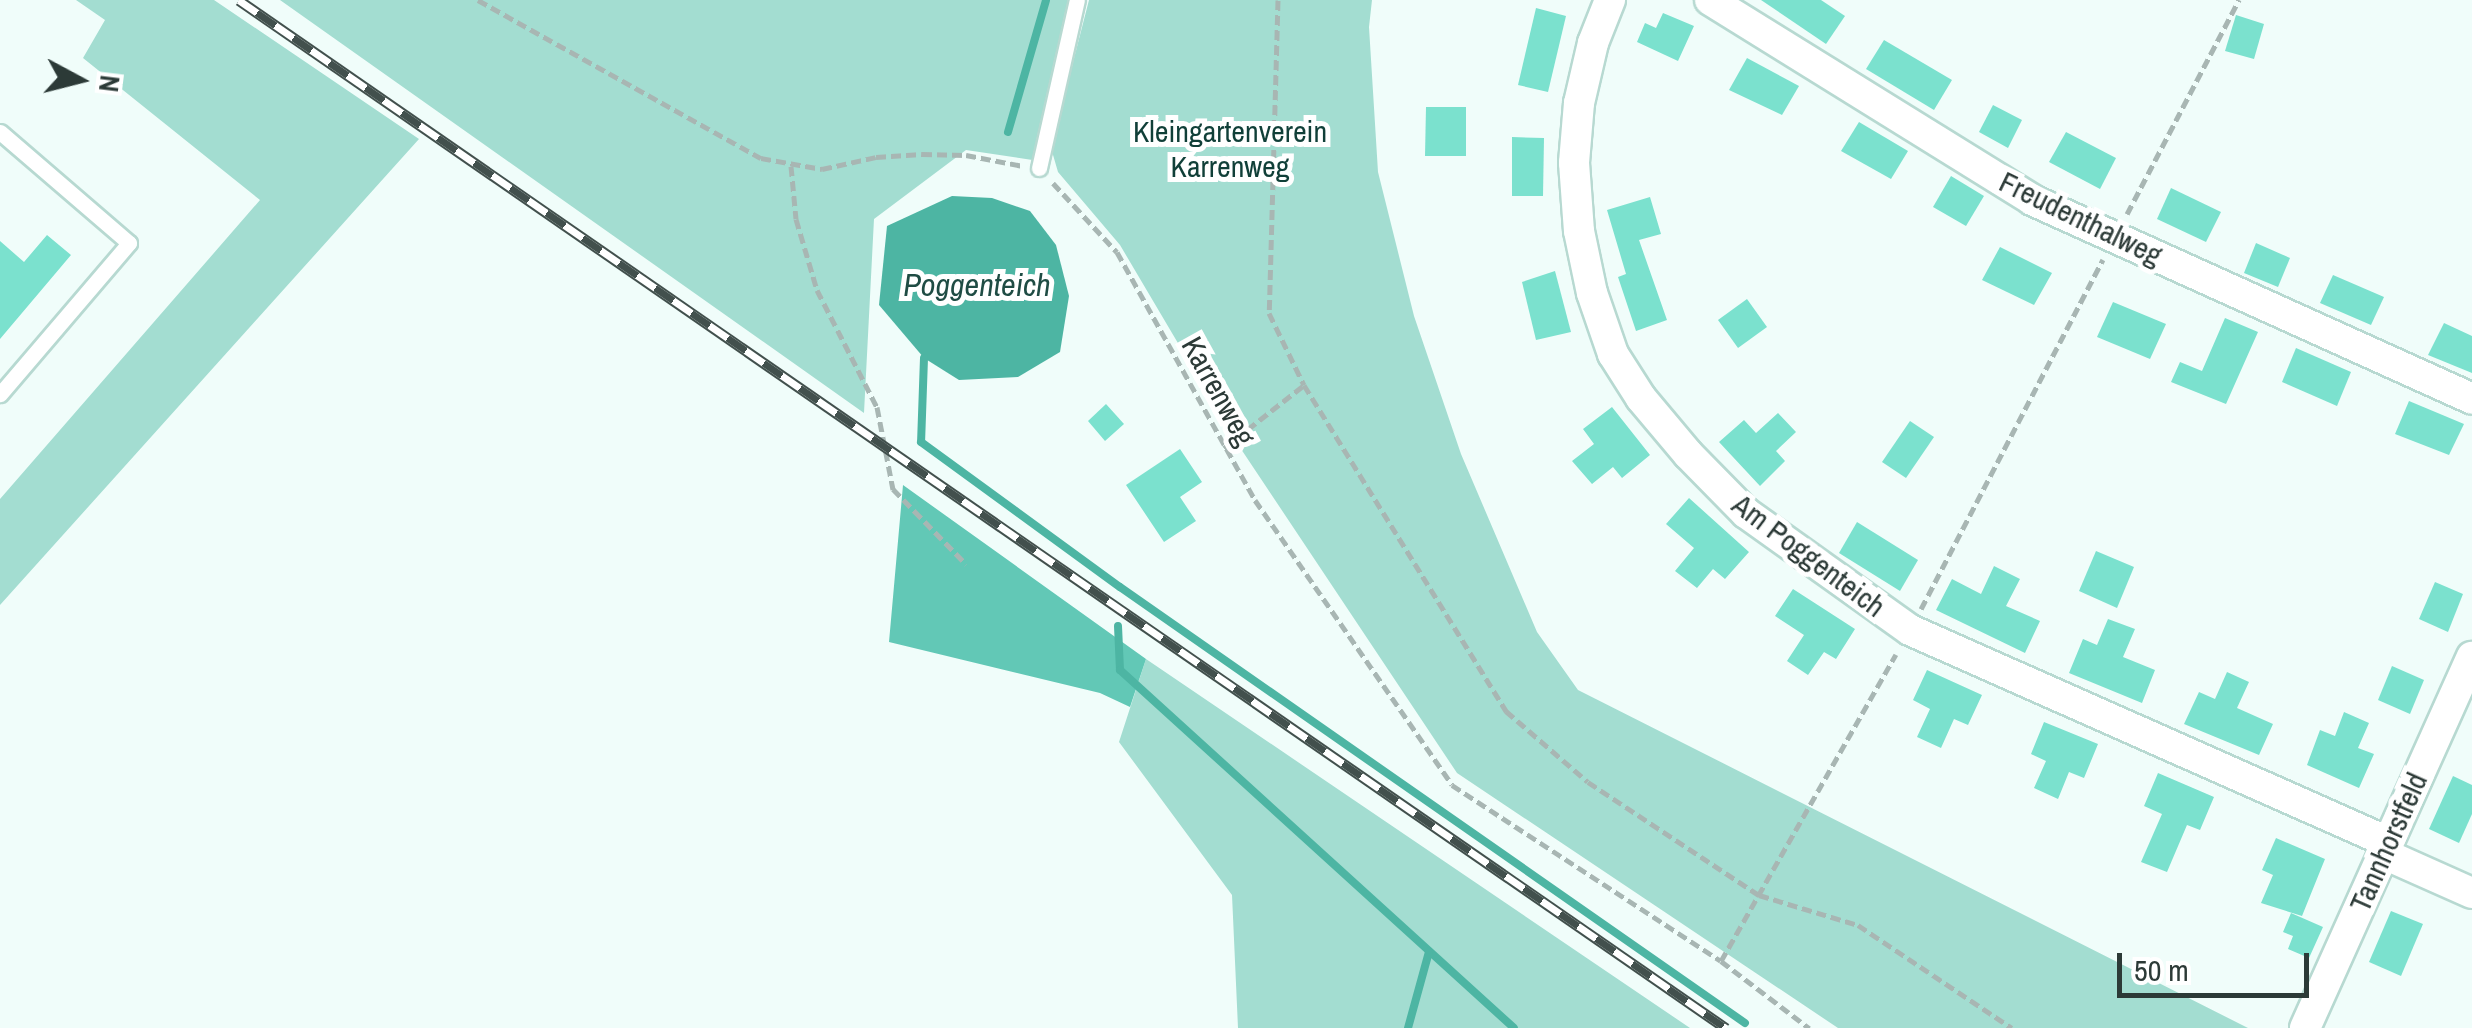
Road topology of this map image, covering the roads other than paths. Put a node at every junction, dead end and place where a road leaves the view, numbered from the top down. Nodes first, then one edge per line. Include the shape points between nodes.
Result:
1 (1077, 0) edge
2 (1610, 0) edge
3 (1710, 0) edge
4 (0, 132) edge
5 (1039, 168) road end
6 (0, 394) edge
7 (2472, 399) edge
8 (2472, 657) edge
9 (2385, 848) junction
10 (2472, 893) edge
11 (2305, 1028) edge

1 - 5 lane
2 - 9 street, Am Poggenteich via 1583,88 1574,162 1586,262 1613,354 1641,398 1746,513 1910,630
3 - 7 street, Freudenthalweg via 2032,200
4 - 6 lane via 129,243
8 - 9 street, Tannhorstfeld
9 - 10 street, Am Poggenteich
9 - 11 street, Tannhorstfeld

